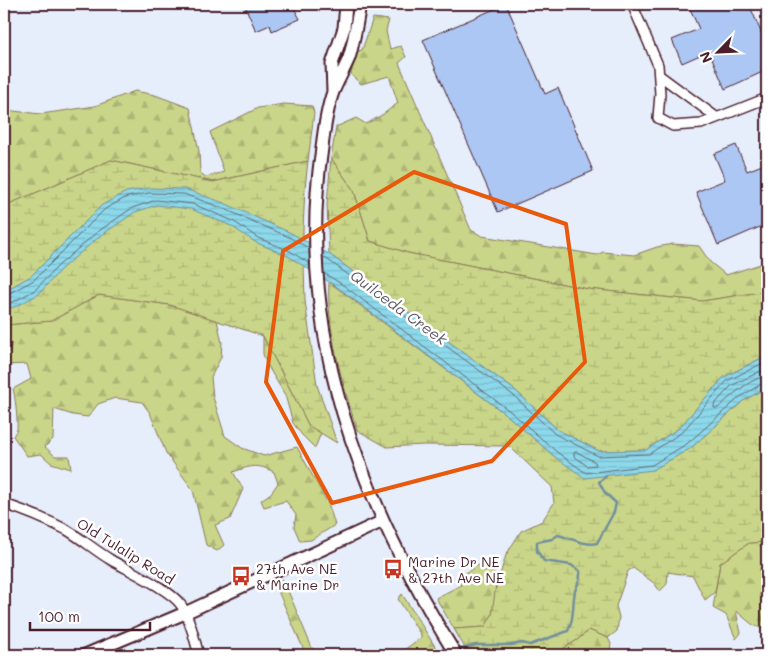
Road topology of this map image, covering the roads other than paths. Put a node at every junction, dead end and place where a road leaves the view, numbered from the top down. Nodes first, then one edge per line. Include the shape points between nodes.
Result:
1 (346, 4) edge
2 (364, 4) edge
3 (632, 4) edge
4 (659, 75) junction
5 (333, 93) junction
6 (767, 98) edge
7 (716, 118) junction
8 (4, 504) edge
9 (383, 521) junction
10 (185, 613) junction
11 (85, 655) edge
12 (199, 655) edge
13 (456, 655) edge

1 - 5 main road via 344,28 332,64
2 - 5 main road via 359,10 349,57
3 - 4 street via 658,65
4 - 7 street
4 - 7 street via 658,118 673,126 701,124
5 - 9 main road via 318,179 315,266 319,307 336,391 366,483
6 - 7 street
8 - 10 street, Old Tulalip Road via 68,531 170,595
9 - 10 main road
9 - 13 main road via 405,567
10 - 11 main road
10 - 12 street, Old Tulalip Road

